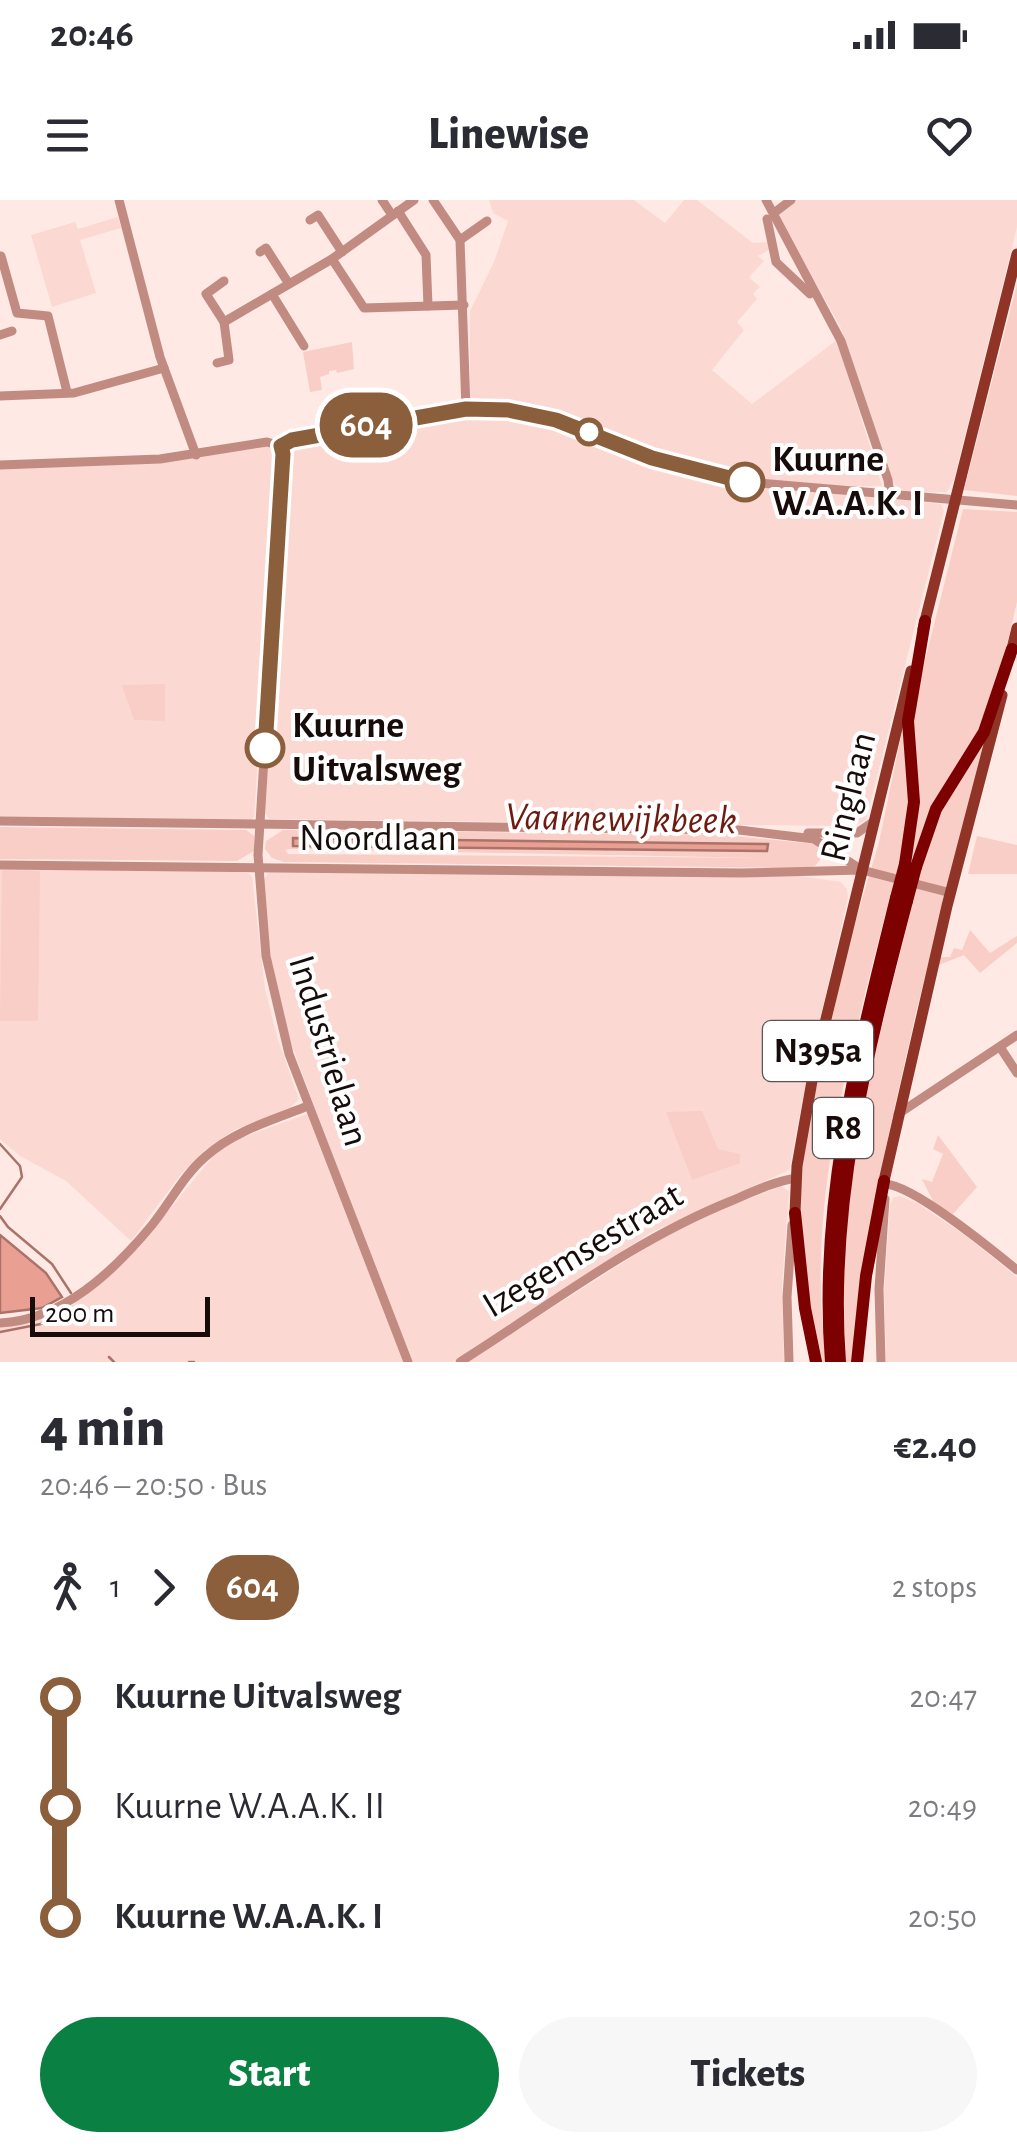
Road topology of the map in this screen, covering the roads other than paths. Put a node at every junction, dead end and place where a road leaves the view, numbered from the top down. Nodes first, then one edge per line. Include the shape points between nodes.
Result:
1 (119, 200) edge
2 (382, 200) edge
3 (414, 200) edge
4 (433, 200) edge
5 (766, 200) edge
6 (791, 200) edge
7 (395, 213) junction
8 (770, 216) junction
9 (310, 220) dead end
10 (487, 221) dead end
11 (460, 240) junction
12 (788, 240) junction
13 (267, 248) dead end
14 (772, 250) junction
15 (342, 252) junction
16 (1017, 254) edge
17 (2, 256) edge
18 (332, 259) junction
19 (3, 276) edge
20 (224, 281) dead end
21 (289, 284) junction
22 (272, 294) junction
23 (810, 294) dead end
24 (464, 305) junction
25 (428, 306) junction
26 (224, 322) junction
27 (12, 331) dead end
28 (0, 335) edge
29 (304, 346) dead end
30 (218, 364) dead end
31 (164, 368) junction
32 (67, 392) junction
33 (0, 396) edge
34 (466, 409) junction
35 (281, 446) junction
36 (196, 454) junction
37 (0, 466) edge
38 (890, 494) junction
39 (956, 499) junction
40 (1017, 505) edge
41 (925, 620) junction
42 (1017, 628) edge
43 (1012, 649) junction
44 (0, 820) edge
45 (875, 820) junction
46 (260, 823) junction
47 (793, 834) junction
48 (825, 845) junction
49 (0, 865) edge
50 (910, 866) junction
51 (258, 868) junction
52 (862, 870) junction
53 (815, 872) junction
54 (832, 872) junction
55 (951, 893) junction
56 (856, 895) junction
57 (902, 899) junction
58 (1017, 1035) edge
59 (1000, 1047) junction
60 (1017, 1073) edge
61 (902, 1097) junction
62 (919, 1102) junction
63 (308, 1106) junction
64 (898, 1114) junction
65 (796, 1178) junction
66 (884, 1182) junction
67 (795, 1213) junction
68 (1017, 1270) edge
69 (0, 1322) edge
70 (408, 1362) edge
71 (460, 1362) edge
72 (790, 1362) edge
73 (816, 1362) edge
74 (831, 1362) edge
75 (840, 1362) edge
76 (857, 1362) edge
77 (881, 1362) edge

1 - 31 street
2 - 7 street
3 - 7 street
4 - 11 street
5 - 8 street
6 - 8 street
7 - 15 street
7 - 25 street via 426,254
8 - 12 street
8 - 14 street
9 - 15 street via 318,215
10 - 11 street
11 - 24 street
12 - 14 street
12 - 38 street via 841,341
13 - 21 street
14 - 23 street
15 - 18 street
16 - 39 main road, Ringlaan / N395a
17 - 19 street
18 - 21 street
18 - 25 street via 364,308
19 - 32 street via 16,313 48,316
20 - 26 street via 202,296
21 - 22 street
22 - 26 street
22 - 29 street
24 - 25 street
24 - 34 street
26 - 30 street via 229,360
27 - 28 street
31 - 32 street
31 - 36 street
32 - 33 street
34 - 35 street via 300,436
34 - 38 street via 556,420 652,458 737,481
35 - 36 street via 267,442
35 - 46 street, Industrielaan
36 - 37 street
38 - 39 street
39 - 40 street
39 - 41 main road, Ringlaan / N395a
41 - 45 main road, Ringlaan / N395a
41 - 50 highway, R8 via 908,720
42 - 43 main road
43 - 50 highway, R8 via 984,732
43 - 55 main road
44 - 46 street, Noordlaan
45 - 47 street, Noordlaan via 856,833
45 - 52 main road, Ringlaan / N395a
46 - 47 street, Noordlaan
46 - 51 street, Industrielaan
47 - 48 street, Noordlaan
48 - 52 street, Noordlaan
48 - 53 street via 827,858
49 - 51 street, Noordlaan
50 - 57 highway, R8, bridge
51 - 53 street, Noordlaan
51 - 63 street, Industrielaan via 272,987
52 - 54 street, Noordlaan
52 - 55 street, Noordlaan
52 - 56 main road, Ringlaan / N395a
53 - 54 street, Noordlaan
54 - 56 street via 850,880
55 - 61 main road
56 - 65 main road, Ringlaan / N395a via 815,1064
57 - 74 highway, R8 via 862,1037 838,1158 828,1251
57 - 75 highway, R8 via 848,1158 838,1268
58 - 59 street
59 - 60 street
59 - 62 street
61 - 62 street
61 - 64 main road
62 - 64 street
63 - 69 street via 235,1135 206,1156 133,1246 68,1302 26,1320
63 - 70 street, Industrielaan
64 - 66 main road
65 - 67 main road, Ringlaan / N395a
65 - 71 street, Izegemsestraat via 656,1236
66 - 68 street via 970,1232
66 - 76 highway, R8
66 - 77 street
67 - 72 street, Ringlaan / N395a via 788,1262
67 - 73 highway

